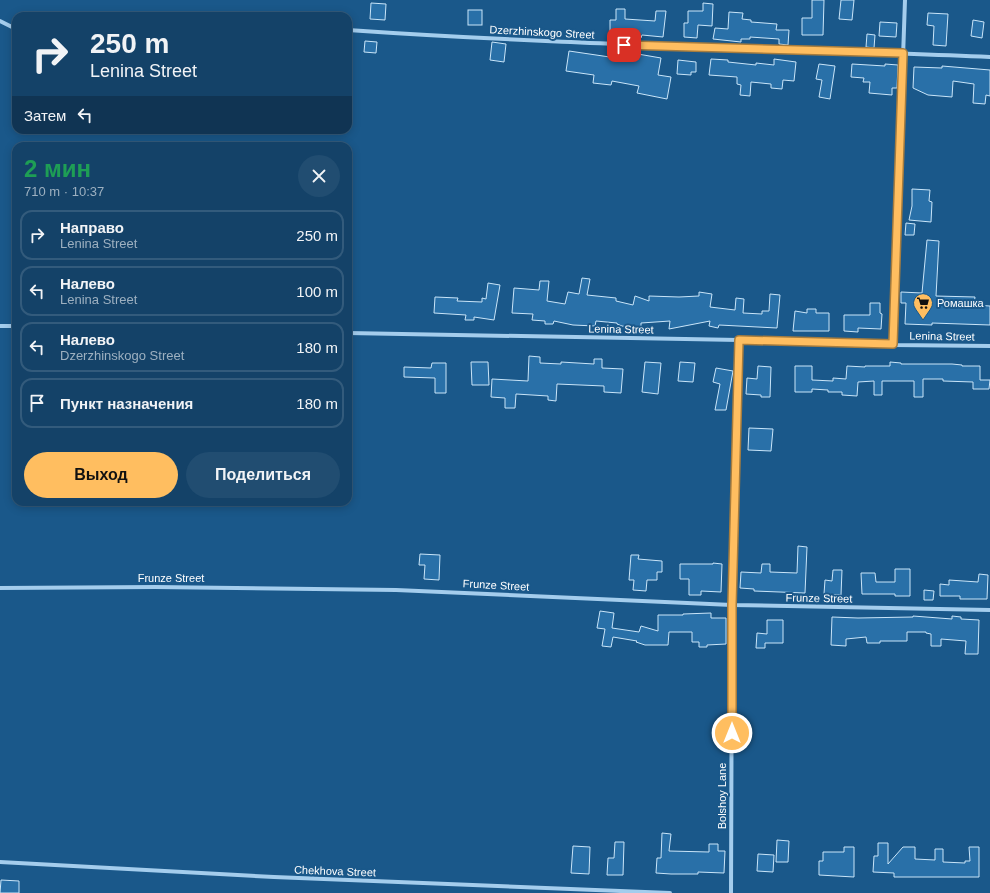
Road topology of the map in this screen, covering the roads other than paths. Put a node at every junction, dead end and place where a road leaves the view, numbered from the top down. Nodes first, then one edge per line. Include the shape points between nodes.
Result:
1 (905, 0) edge
2 (0, 21) edge
3 (12, 28) edge
4 (352, 30) edge
5 (903, 53) junction
6 (990, 57) edge
7 (0, 326) edge
8 (12, 326) edge
9 (352, 333) edge
10 (739, 340) junction
11 (893, 344) junction
12 (990, 346) edge
13 (0, 588) edge
14 (732, 605) junction
15 (990, 610) edge
16 (0, 862) edge
17 (670, 893) edge
18 (731, 893) edge

1 - 5 street
2 - 3 street
4 - 5 street, Dzerzhinskogo Street via 624,45
5 - 6 street, Dzerzhinskogo Street
5 - 11 street, Lenina Street
7 - 8 street
9 - 10 street, Lenina Street
10 - 11 street, Lenina Street
10 - 14 street, Bolshoy Lane
11 - 12 street, Lenina Street
13 - 14 street, Frunze Street via 396,590
14 - 15 street, Frunze Street
14 - 18 street, Bolshoy Lane
16 - 17 street, Chekhova Street via 274,878

